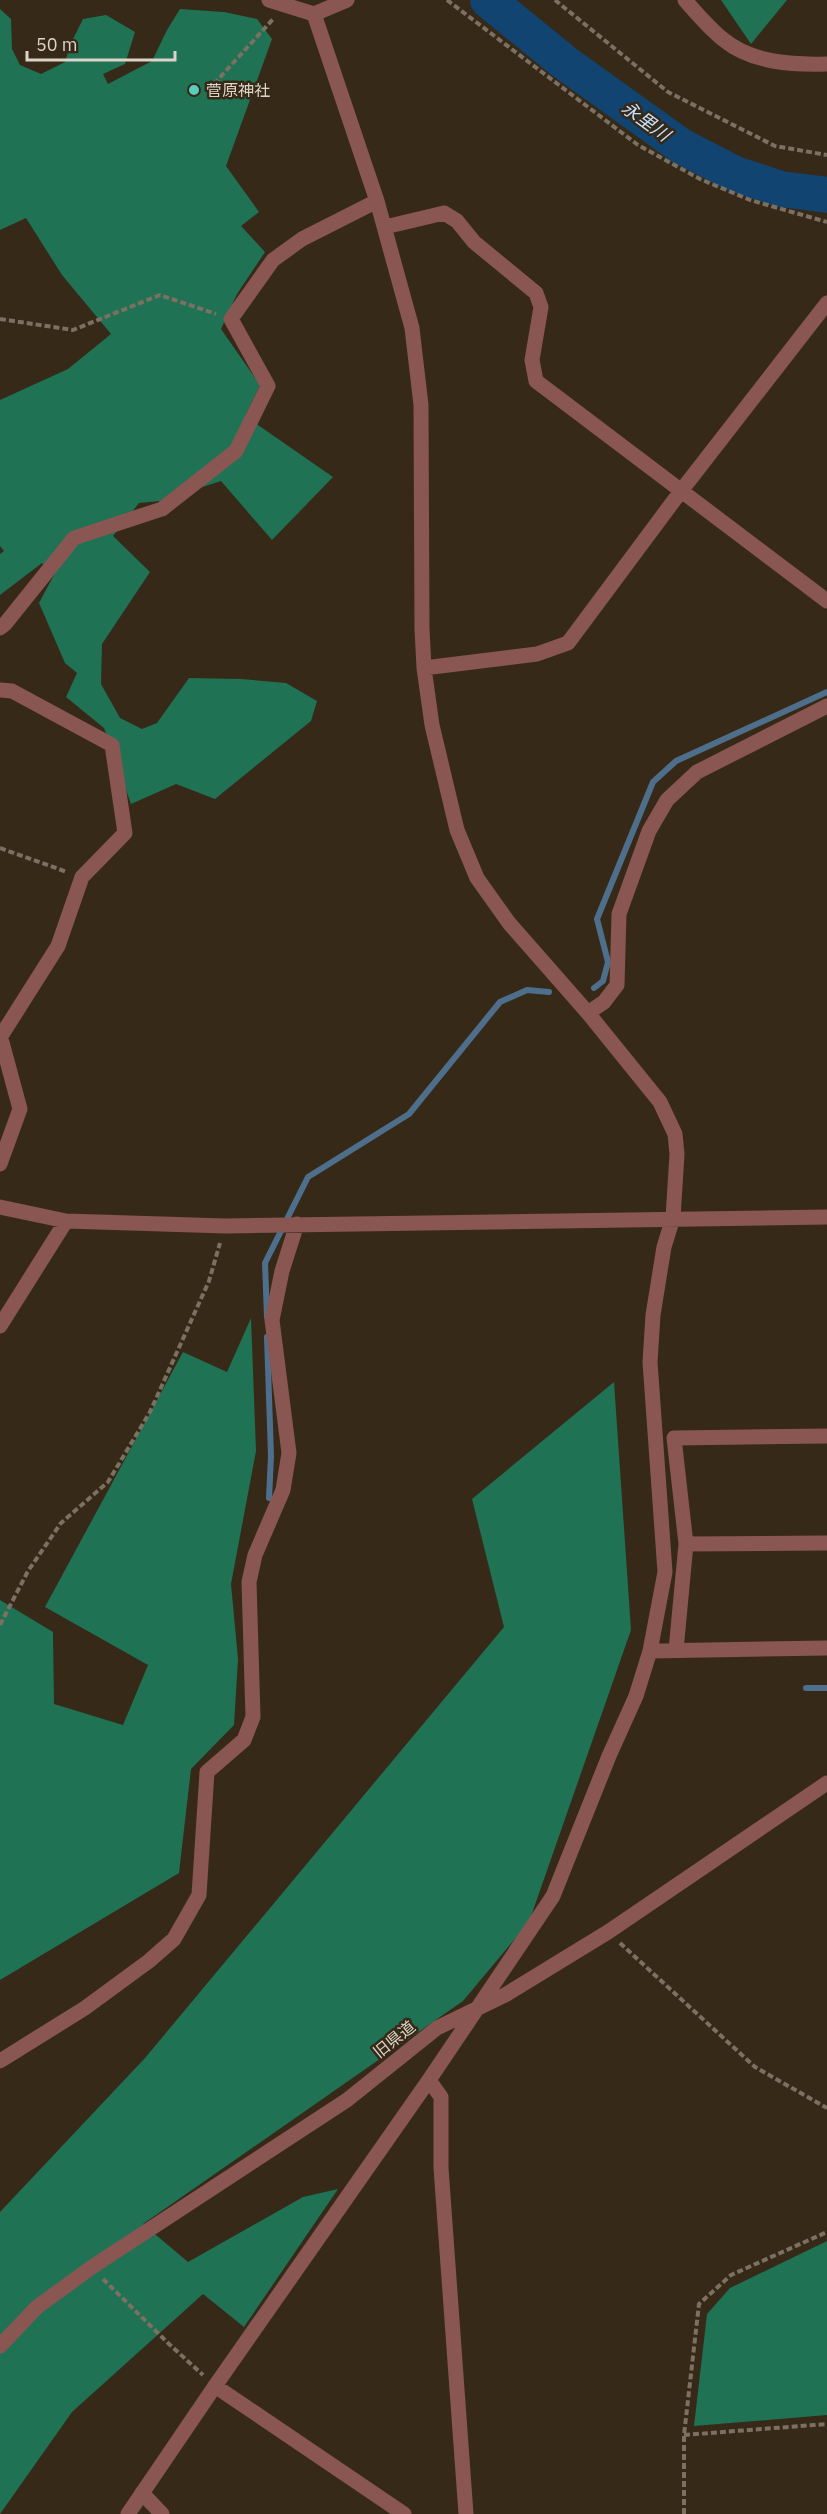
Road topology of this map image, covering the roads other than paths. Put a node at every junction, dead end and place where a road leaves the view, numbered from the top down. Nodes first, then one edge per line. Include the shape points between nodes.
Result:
1 (269, 0) edge
2 (347, 0) edge
3 (685, 0) edge
4 (314, 14) junction
5 (827, 64) edge
6 (377, 201) junction
7 (385, 227) junction
8 (827, 303) edge
9 (681, 491) junction
10 (827, 601) edge
11 (0, 628) edge
12 (424, 668) junction
13 (0, 690) edge
14 (827, 706) edge
15 (588, 1013) junction
16 (0, 1036) edge
17 (0, 1164) edge
18 (0, 1207) edge
19 (827, 1216) edge
20 (673, 1218) junction
21 (66, 1221) junction
22 (293, 1224) junction
23 (0, 1326) edge
24 (827, 1436) edge
25 (827, 1543) edge
26 (686, 1544) junction
27 (827, 1648) edge
28 (676, 1650) junction
29 (650, 1651) junction
30 (827, 1783) edge
31 (476, 2009) junction
32 (0, 2061) edge
33 (429, 2080) junction
34 (0, 2346) edge
35 (215, 2386) junction
36 (142, 2493) junction
37 (128, 2514) edge
38 (162, 2514) edge
39 (404, 2514) edge
40 (466, 2514) edge

1 - 4 street
2 - 4 street
3 - 5 street via 725,41 753,57
4 - 6 street
6 - 7 street
6 - 11 street via 302,240 273,260 231,319 268,386 236,451 162,509 74,538
7 - 9 street via 444,213 457,221 474,242 536,293 541,307 532,360 537,381
7 - 12 street via 412,328 421,405
8 - 9 street
9 - 10 street
9 - 12 street via 568,644 537,654
12 - 15 street via 432,725 457,830 477,878 509,923
13 - 16 street via 12,691 112,745 125,833 82,877 58,946
14 - 15 street via 697,772 667,800 649,831 619,914 616,985 604,1002
15 - 20 street via 669,1117 676,1154
16 - 17 street via 20,1109
18 - 21 street
19 - 20 street
20 - 22 street
20 - 29 street via 664,1246 650,1362 665,1572
21 - 22 street
21 - 23 street
22 - 32 street via 272,1320 289,1453 283,1490 255,1555 249,1582 253,1717 244,1740 207,1772 199,1895 174,1939 149,1961 85,2008
24 - 26 street via 674,1438
25 - 26 street
26 - 28 street
27 - 28 street
28 - 29 street
29 - 31 street via 636,1696 553,1896
30 - 31 street, 旧県道 via 608,1932
31 - 33 street
31 - 34 street, 旧県道 via 437,2028 347,2100 92,2267 37,2307
33 - 35 street
33 - 40 street via 441,2097 441,2168
35 - 36 street
35 - 39 street
36 - 37 street
36 - 38 street

